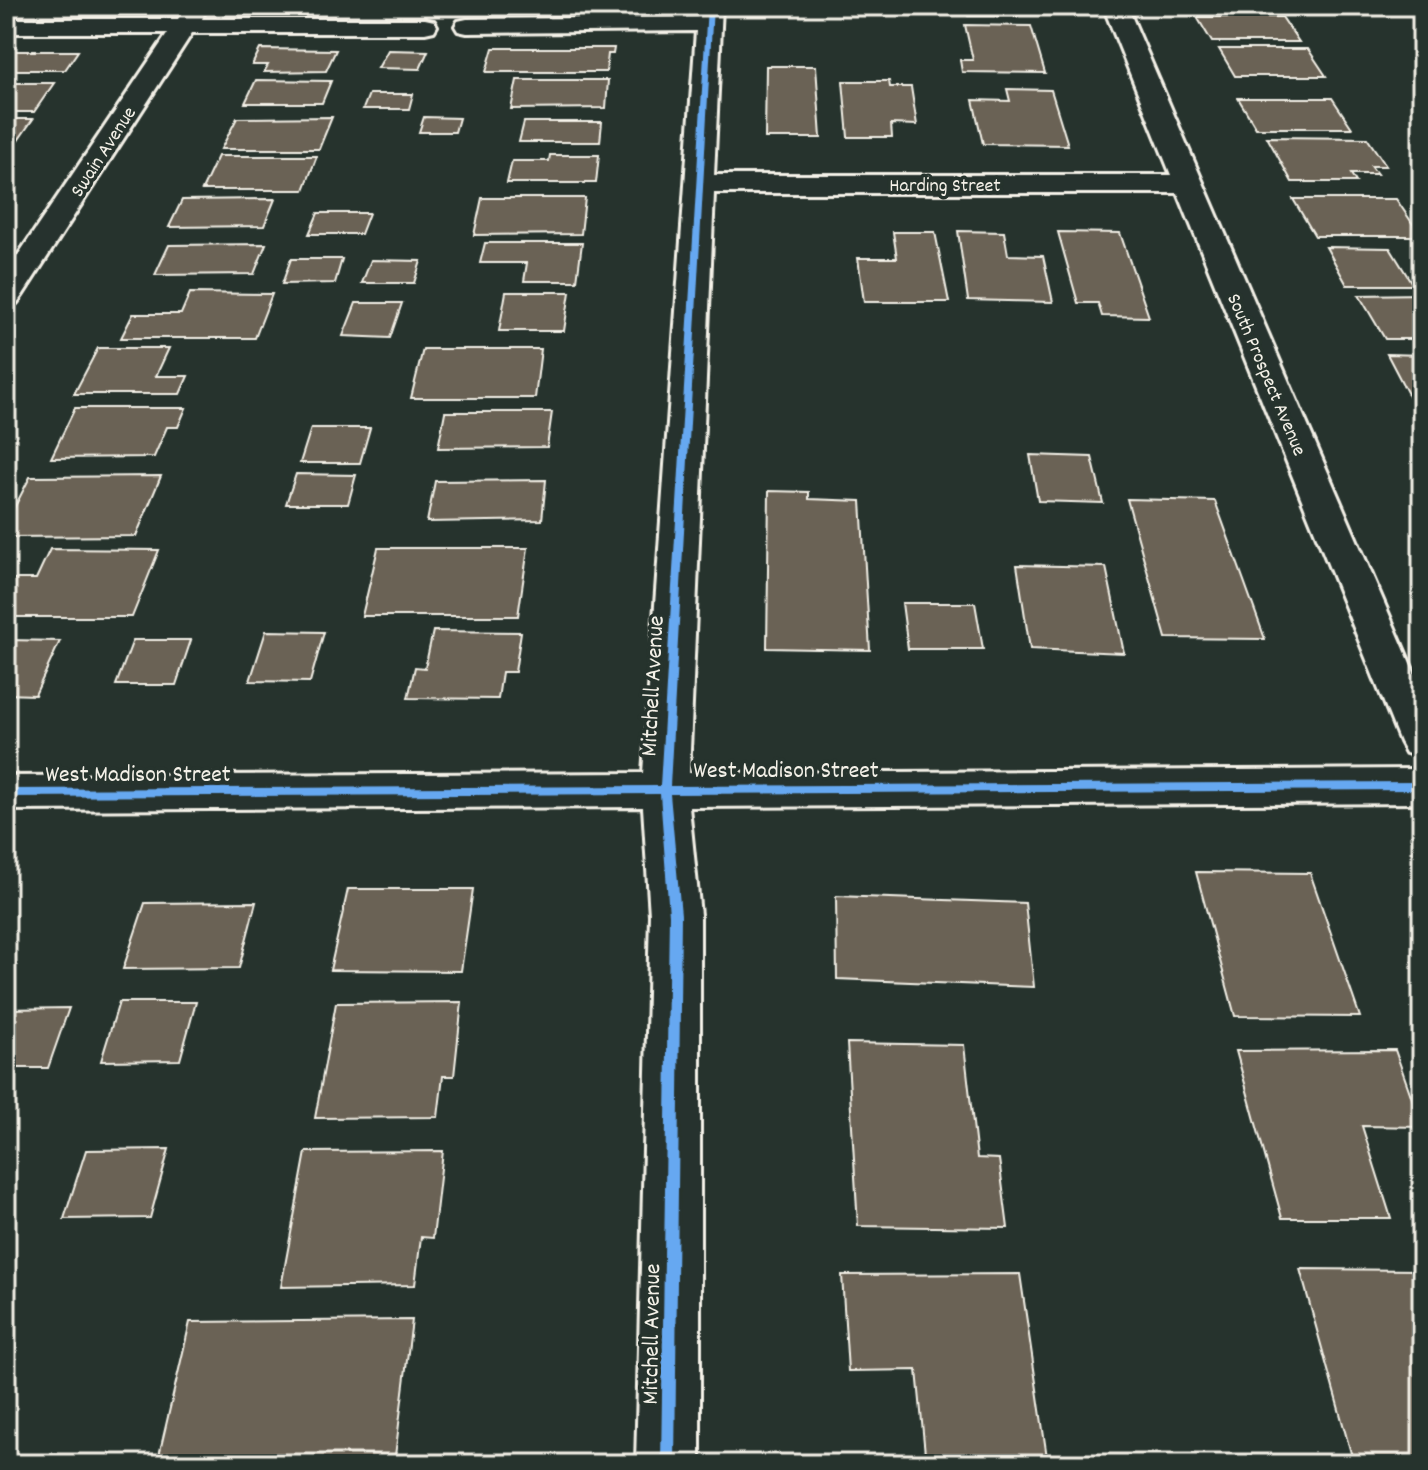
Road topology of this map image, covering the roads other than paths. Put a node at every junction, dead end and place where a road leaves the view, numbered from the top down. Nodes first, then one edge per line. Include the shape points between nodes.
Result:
1 (1115, 6) edge
2 (710, 15) edge
3 (191, 16) edge
4 (6, 26) edge
5 (425, 26) dead end
6 (467, 26) dead end
7 (700, 184) junction
8 (1189, 184) junction
9 (6, 296) edge
10 (1422, 742) edge
11 (1422, 786) edge
12 (665, 790) junction
13 (6, 793) edge
14 (668, 1464) edge

1 - 8 street, South Prospect Avenue
2 - 6 street
2 - 7 street, Mitchell Avenue
3 - 4 street
3 - 5 street
3 - 9 street, Swain Avenue
7 - 8 street, Harding Street
7 - 12 street, Mitchell Avenue
8 - 10 street, South Prospect Avenue
11 - 12 street, West Madison Street
12 - 13 street, West Madison Street
12 - 14 street, Mitchell Avenue via 675,915

